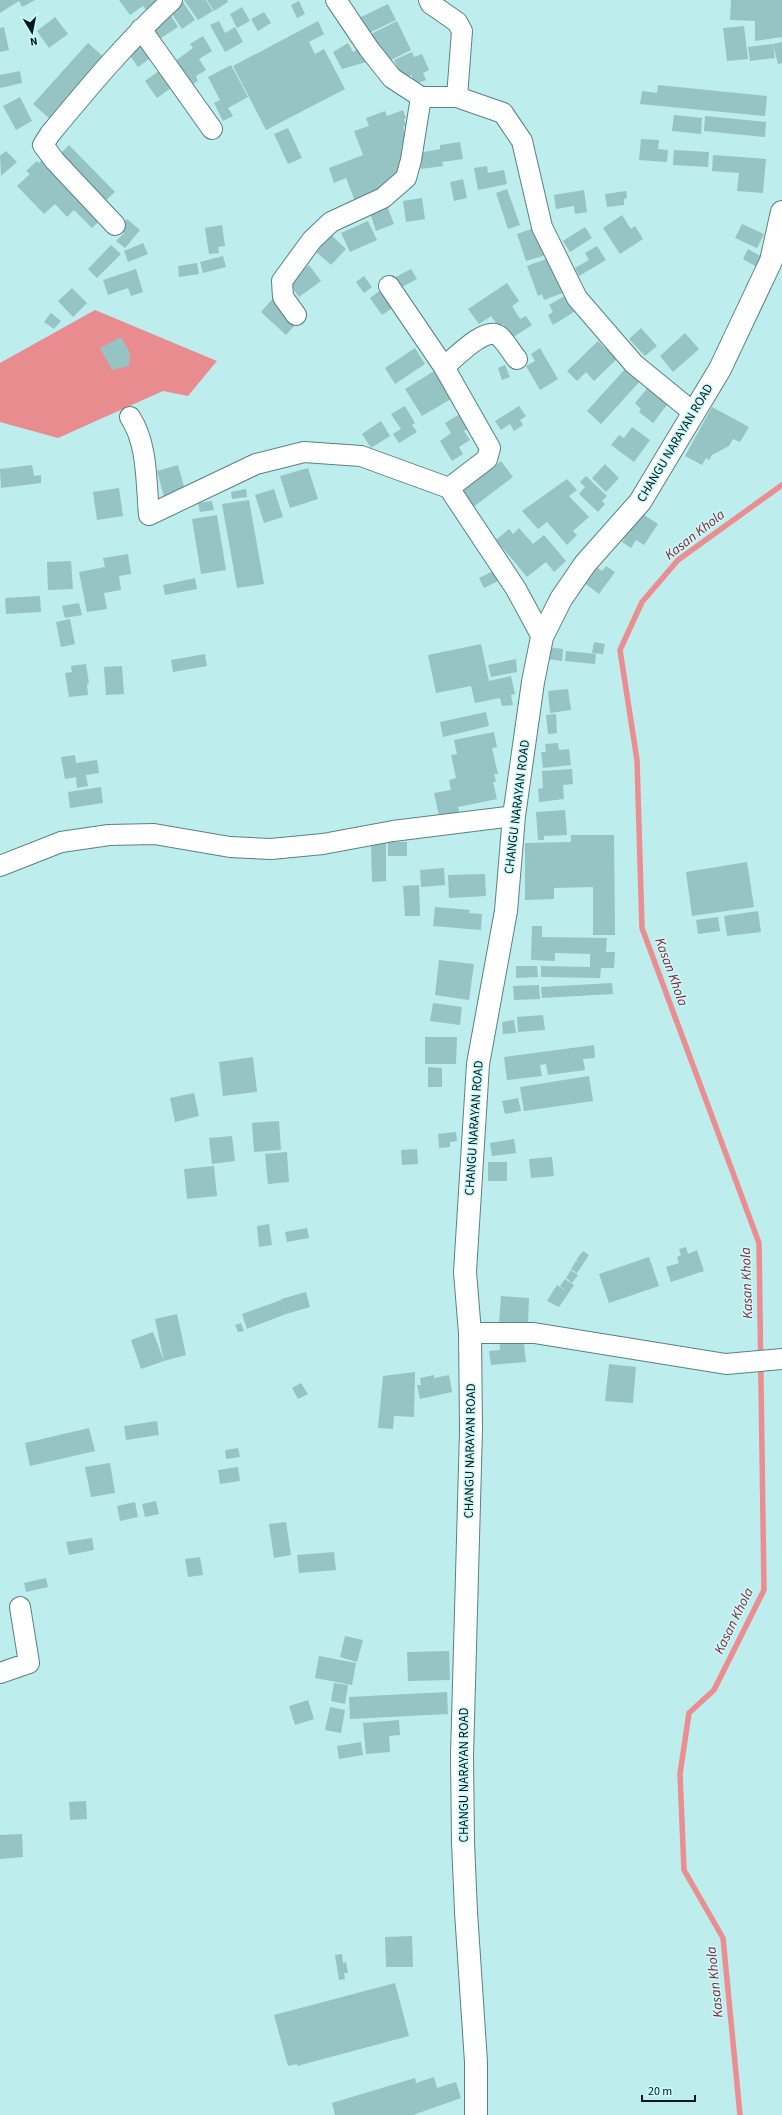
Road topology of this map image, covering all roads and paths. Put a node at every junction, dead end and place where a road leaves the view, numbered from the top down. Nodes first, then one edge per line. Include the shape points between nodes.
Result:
1 (172, 0) edge
2 (336, 0) edge
3 (429, 0) edge
4 (140, 29) junction
5 (421, 97) junction
6 (457, 97) junction
7 (212, 129) dead end
8 (782, 212) edge
9 (115, 225) dead end
10 (389, 286) dead end
11 (296, 316) dead end
12 (516, 359) dead end
13 (444, 367) junction
14 (694, 414) junction
15 (130, 417) dead end
16 (449, 488) junction
17 (542, 637) junction
18 (514, 816) junction
19 (0, 866) edge
20 (470, 1334) junction
21 (782, 1359) edge
22 (20, 1607) dead end
23 (0, 1673) edge
24 (476, 2115) edge

1 - 4 street
2 - 5 street via 392,78
3 - 6 street via 457,22 462,31
4 - 7 street
4 - 9 street via 108,63 43,145
5 - 6 street
5 - 11 street via 412,160 406,178 383,198 331,222 312,240 282,281 283,297
6 - 14 street via 503,113 522,141 542,227 577,298 634,364
8 - 14 main road, CHANGU NARAYAN ROAD via 770,261 720,369
10 - 13 street
12 - 13 street via 499,336 492,333 483,335
13 - 16 street via 490,448 487,459
14 - 17 main road, CHANGU NARAYAN ROAD via 640,502 585,564 565,593
15 - 16 street via 137,428 145,464 149,514 256,464 304,452 361,456
16 - 17 street via 516,589
17 - 18 main road, CHANGU NARAYAN ROAD
18 - 19 street via 393,831 323,844 270,849 230,847 154,834 109,835 61,842
18 - 20 main road, CHANGU NARAYAN ROAD via 506,911 478,1064 474,1106 465,1272
20 - 21 street via 534,1333 726,1364
20 - 24 main road, CHANGU NARAYAN ROAD via 471,1430 462,1756 466,1912 476,2062
22 - 23 street via 29,1663

